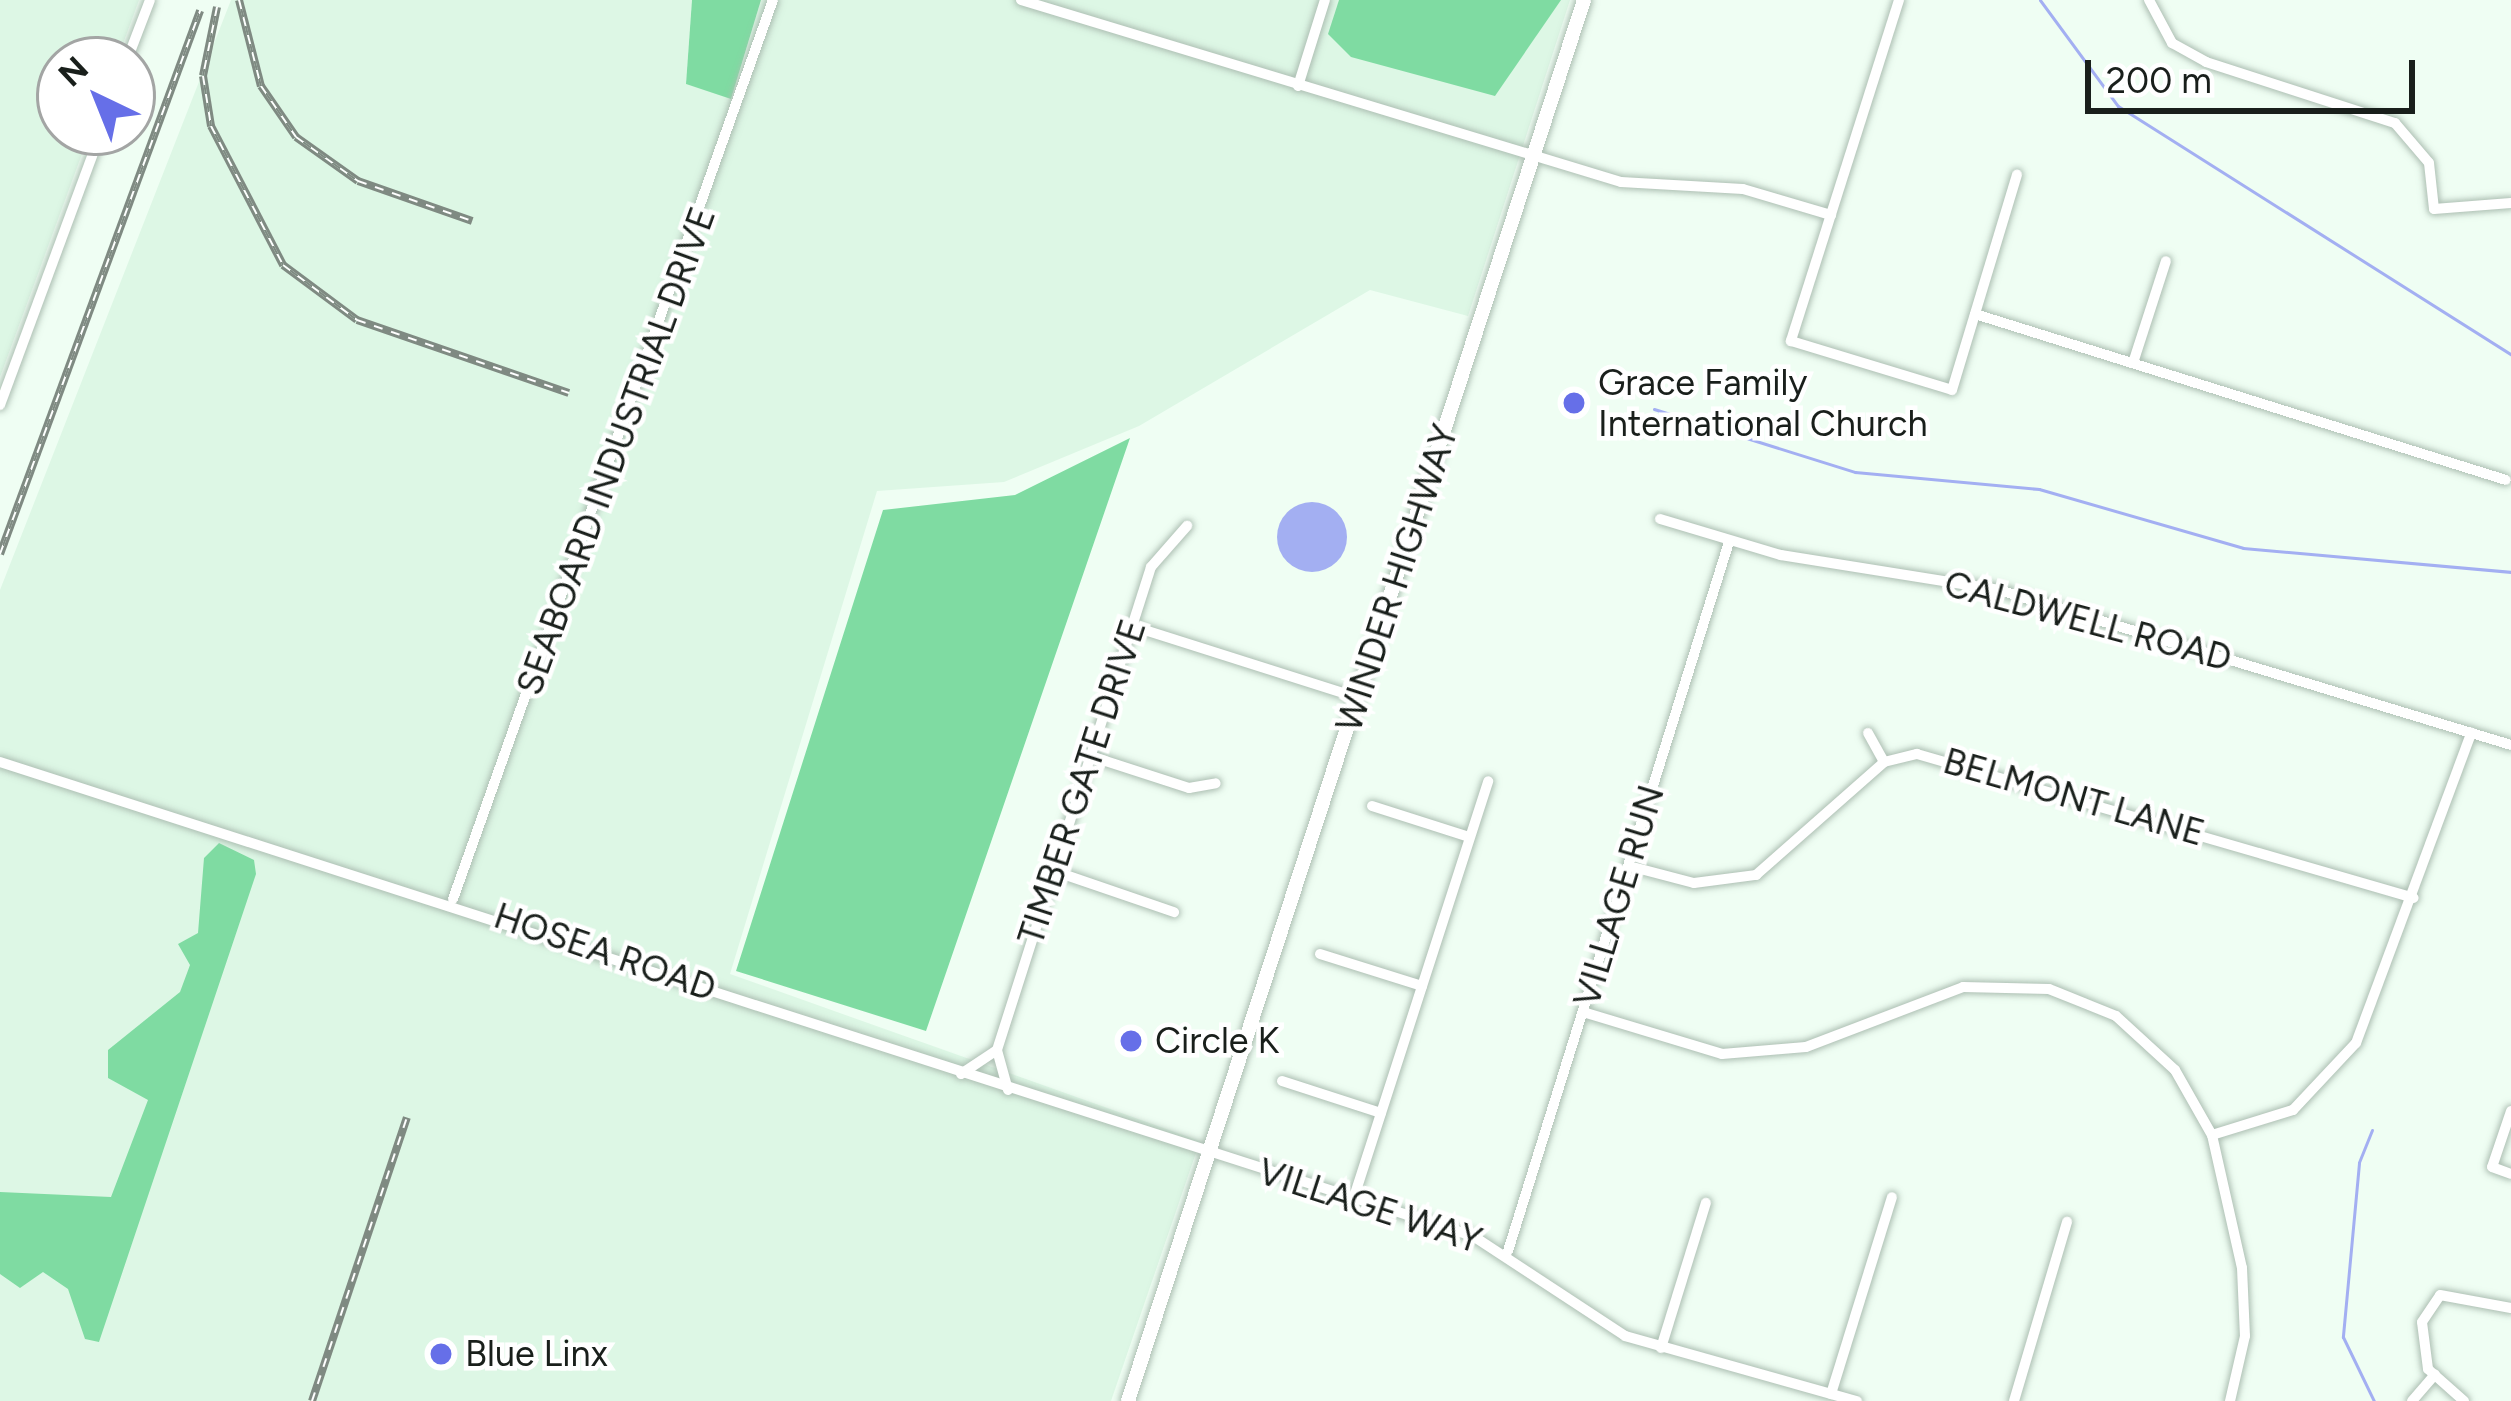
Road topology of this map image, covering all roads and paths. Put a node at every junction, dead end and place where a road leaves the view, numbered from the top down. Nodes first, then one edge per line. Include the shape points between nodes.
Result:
1 (150, 0) edge
2 (773, 0) edge
3 (1021, 0) edge
4 (1325, 0) edge
5 (1584, 0) edge
6 (1899, 0) edge
7 (2150, 0) edge
8 (136, 36) edge
9 (1298, 86) junction
10 (91, 156) edge
11 (1534, 158) junction
12 (2017, 175) dead end
13 (2511, 202) edge
14 (1831, 215) junction
15 (2166, 260) dead end
16 (1975, 314) junction
17 (2133, 363) junction
18 (0, 405) edge
19 (2506, 480) dead end
20 (1660, 519) dead end
21 (1187, 526) dead end
22 (1730, 542) junction
23 (1132, 626) junction
24 (1359, 698) junction
25 (1868, 733) dead end
26 (2470, 733) junction
27 (2511, 745) edge
28 (1090, 756) junction
29 (1884, 762) junction
30 (0, 763) edge
31 (1488, 781) dead end
32 (1216, 783) dead end
33 (1372, 806) dead end
34 (1469, 837) junction
35 (1629, 866) junction
36 (1054, 871) junction
37 (2414, 898) junction
38 (453, 899) junction
39 (1174, 912) dead end
40 (1321, 954) dead end
41 (1422, 986) junction
42 (1583, 1012) junction
43 (997, 1050) junction
44 (961, 1074) junction
45 (1282, 1081) dead end
46 (1008, 1090) junction
47 (2511, 1111) edge
48 (1381, 1113) junction
49 (2212, 1135) junction
50 (1207, 1154) junction
51 (2511, 1174) edge
52 (1892, 1197) dead end
53 (1353, 1200) junction
54 (1706, 1203) dead end
55 (2068, 1222) dead end
56 (1508, 1251) junction
57 (2511, 1308) edge
58 (1661, 1348) junction
59 (2435, 1375) junction
60 (1831, 1394) junction
61 (1128, 1401) edge
62 (1857, 1401) edge
63 (2014, 1401) edge
64 (2230, 1401) edge
65 (2412, 1401) edge
66 (2464, 1401) edge

1 - 8 street
2 - 38 street, SEABOARD INDUSTRIAL DRIVE
3 - 9 street
4 - 9 street
5 - 11 main road, WINDER HIGHWAY
6 - 14 street
7 - 13 street via 2172,44 2206,62 2395,123 2429,163 2434,209
9 - 11 street
10 - 18 street
11 - 14 street via 1622,182 1743,189
11 - 24 main road, WINDER HIGHWAY
12 - 16 street
14 - 16 street via 1791,341 1952,390
15 - 17 street
16 - 17 street
17 - 19 street
20 - 22 street, CALDWELL ROAD
21 - 23 street, TIMBER GATE DRIVE via 1151,568
22 - 26 street, CALDWELL ROAD via 1999,590
22 - 35 street, VILLAGE RUN
23 - 24 street
23 - 28 street, TIMBER GATE DRIVE
24 - 50 main road, WINDER HIGHWAY
25 - 29 street
26 - 27 street, CALDWELL ROAD
26 - 37 street
28 - 32 street via 1189,788
28 - 36 street, TIMBER GATE DRIVE
29 - 35 street via 1756,875 1694,883
29 - 37 street, BELMONT LANE via 1958,759
30 - 38 street, HOSEA ROAD
31 - 34 street
33 - 34 street
34 - 41 street
35 - 42 street, VILLAGE RUN
36 - 39 street
36 - 43 street, TIMBER GATE DRIVE
37 - 49 street via 2356,1043 2293,1110
38 - 44 street, HOSEA ROAD
40 - 41 street
41 - 48 street
42 - 49 street via 1692,1047 1759,1054 1963,987 2049,989 2147,1041
42 - 56 street, VILLAGE RUN
43 - 44 street
43 - 46 street
44 - 46 street, HOSEA ROAD
45 - 48 street
46 - 50 street, HOSEA ROAD
47 - 51 street via 2492,1167
48 - 53 street
49 - 64 street via 2242,1268 2245,1336
50 - 53 street, VILLAGE WAY
50 - 61 main road, WINDER HIGHWAY
52 - 60 street
53 - 56 street, VILLAGE WAY
54 - 58 street
55 - 63 street
56 - 58 street, VILLAGE WAY via 1589,1318
57 - 59 street via 2440,1295 2418,1345
58 - 60 street, VILLAGE WAY
59 - 65 street
59 - 66 street
60 - 62 street, VILLAGE WAY

